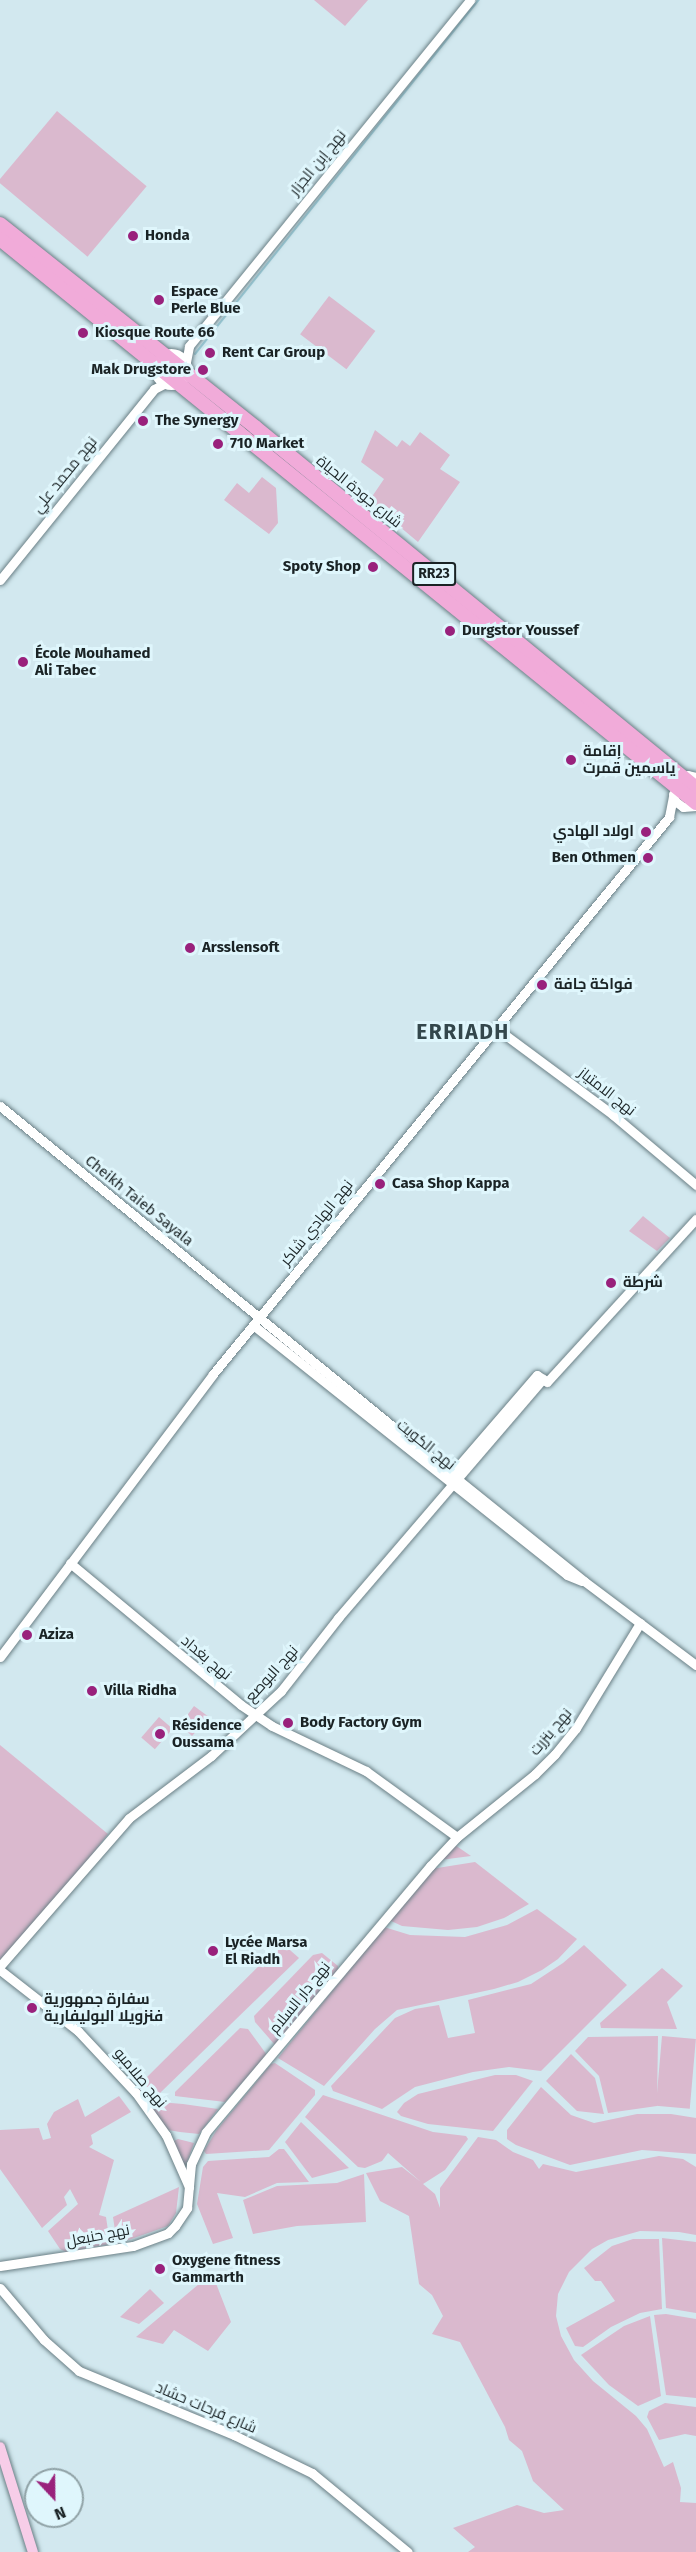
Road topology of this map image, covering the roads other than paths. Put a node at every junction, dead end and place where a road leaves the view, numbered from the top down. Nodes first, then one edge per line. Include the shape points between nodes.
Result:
1 (470, 0) edge
2 (0, 224) edge
3 (0, 239) edge
4 (189, 346) junction
5 (162, 362) junction
6 (184, 372) junction
7 (164, 384) junction
8 (154, 389) junction
9 (0, 580) edge
10 (685, 781) edge
11 (696, 788) edge
12 (693, 806) edge
13 (669, 817) junction
14 (496, 1028) junction
15 (0, 1106) edge
16 (696, 1185) edge
17 (696, 1219) edge
18 (257, 1321) junction
19 (452, 1480) junction
20 (70, 1563) junction
21 (640, 1623) junction
22 (0, 1657) edge
23 (696, 1665) edge
24 (255, 1715) junction
25 (457, 1837) junction
26 (0, 1968) edge
27 (190, 2189) junction
28 (0, 2266) edge
29 (0, 2288) edge
30 (0, 2447) edge
31 (33, 2552) edge
32 (408, 2552) edge

1 - 4 street, نهج إبن الجزار
2 - 5 highway, شارع جودة الحياة / RR23
3 - 5 highway, شارع جودة الحياة / RR23
4 - 5 street
4 - 6 street
5 - 6 highway, شارع جودة الحياة / RR23
5 - 6 street via 179,354
5 - 7 street
5 - 8 street
6 - 7 street
6 - 10 highway, شارع جودة الحياة / RR23
7 - 8 street
8 - 9 street, نهج محمد علي
10 - 11 highway, شارع جودة الحياة / RR23
10 - 12 highway, شارع جودة الحياة / RR23
10 - 13 street
12 - 13 street
13 - 14 street, نهج الهادي شاكر
14 - 16 street, نهج الامتياز via 613,1115
14 - 18 street, نهج الهادي شاكر
15 - 18 street, Cheikh Taieb Sayala
17 - 19 street, نهج البوصع via 542,1379
18 - 19 street, نهج الكويت
18 - 20 street, نهج الهادي شاكر
19 - 21 street, نهج الكويت via 567,1575 584,1581
19 - 24 street, نهج البوصع via 294,1677
20 - 22 street, نهج الهادي شاكر
20 - 24 street, نهج بغداد
21 - 23 street, نهج الكويت
21 - 25 street, نهج بنزرت via 576,1728 555,1754
24 - 25 street, نهج بغداد via 366,1772
24 - 26 street, نهج البوصع via 211,1756 129,1818
25 - 27 street, نهج دار السلام via 206,2132 191,2164
26 - 27 street, نهج صلامبو via 78,2031 136,2094 166,2134
27 - 28 street, نهج حنبعل via 187,2208 168,2233 133,2246
29 - 32 street, شارع فرحات حشاد via 72,2367 312,2473
30 - 31 main road

